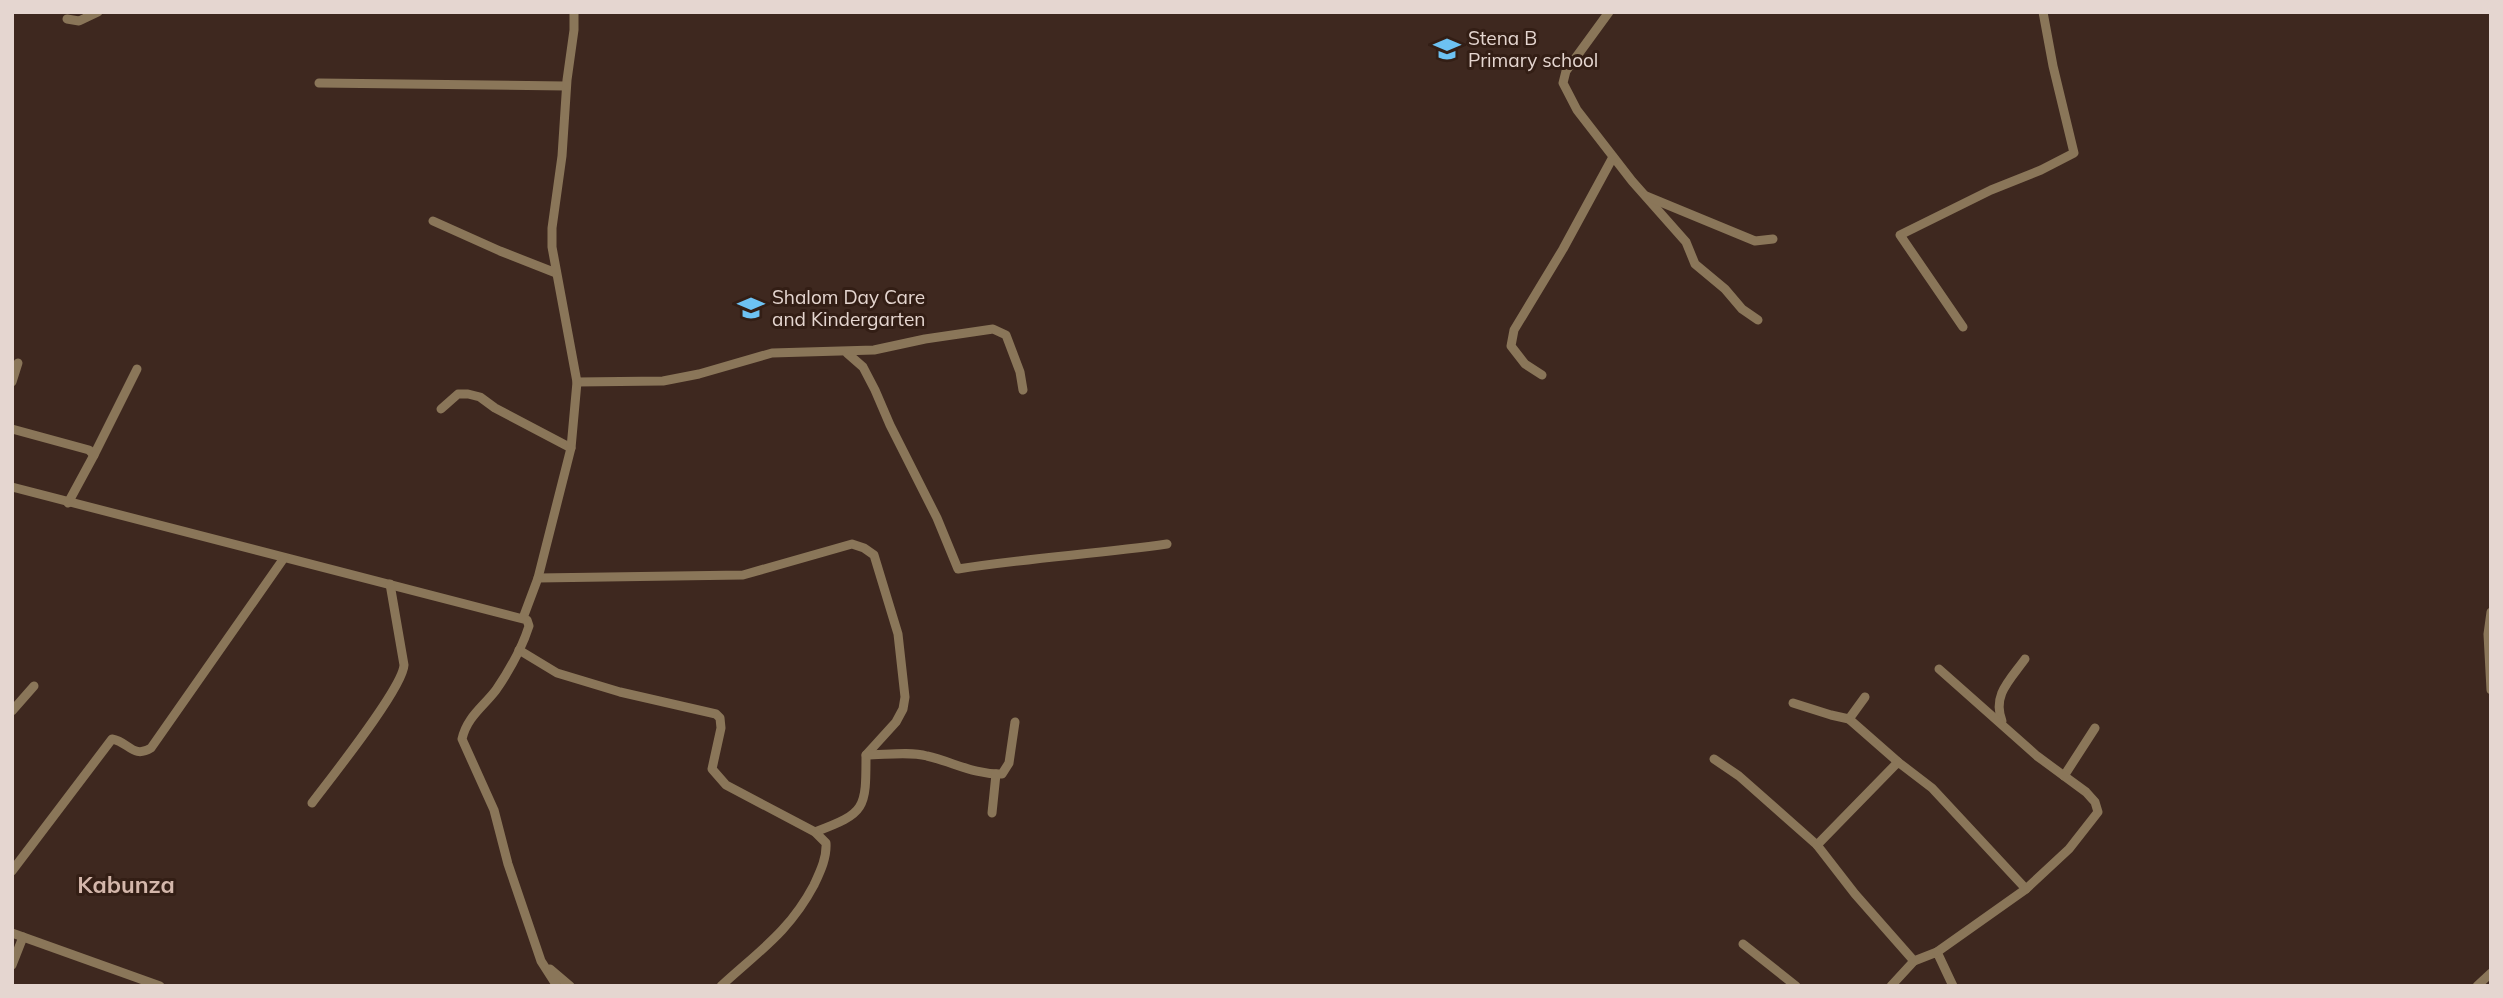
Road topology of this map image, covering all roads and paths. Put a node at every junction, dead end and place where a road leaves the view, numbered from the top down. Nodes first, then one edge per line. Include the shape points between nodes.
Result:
1 (97, 12) edge
2 (574, 12) edge
3 (1609, 12) edge
4 (2043, 12) edge
5 (67, 19) dead end
6 (318, 83) dead end
7 (566, 86) junction
8 (1613, 157) junction
9 (1644, 195) junction
10 (433, 221) dead end
11 (1773, 239) dead end
12 (556, 273) junction
13 (1758, 320) dead end
14 (1963, 327) dead end
15 (847, 353) junction
16 (18, 363) dead end
17 (137, 369) dead end
18 (1542, 375) dead end
19 (12, 382) edge
20 (577, 382) junction
21 (1023, 390) dead end
22 (441, 409) dead end
23 (12, 429) edge
24 (571, 448) junction
25 (94, 455) junction
26 (12, 487) edge
27 (68, 503) junction
28 (1167, 544) dead end
29 (284, 558) junction
30 (538, 578) junction
31 (390, 584) junction
32 (2491, 611) edge
33 (523, 618) junction
34 (519, 650) junction
35 (2025, 659) dead end
36 (1939, 668) dead end
37 (34, 686) dead end
38 (2491, 690) edge
39 (1865, 697) dead end
40 (1793, 703) dead end
41 (12, 711) edge
42 (1849, 719) junction
43 (1015, 722) dead end
44 (2003, 723) junction
45 (2095, 728) dead end
46 (866, 755) junction
47 (1714, 759) dead end
48 (1898, 762) junction
49 (996, 774) junction
50 (2064, 776) junction
51 (312, 803) dead end
52 (992, 813) dead end
53 (814, 832) junction
54 (1817, 845) junction
55 (12, 871) edge
56 (2026, 889) junction
57 (12, 933) edge
58 (23, 937) junction
59 (1743, 944) dead end
60 (1937, 952) junction
61 (541, 961) junction
62 (1914, 961) junction
63 (12, 965) edge
64 (2491, 973) edge
65 (160, 986) edge
66 (557, 986) edge
67 (570, 986) edge
68 (722, 986) edge
69 (1796, 986) edge
70 (1891, 986) edge
71 (1954, 986) edge
72 (2477, 986) edge

1 - 5 street via 79,20
2 - 7 street
3 - 8 street via 1573,60 1563,83 1577,110
4 - 14 street via 2074,153 1900,235
6 - 7 street
7 - 12 street via 552,228
8 - 9 street
8 - 18 street via 1514,330 1511,346 1525,364
9 - 11 street via 1755,241
9 - 13 street via 1686,242 1695,264
10 - 12 street
12 - 20 street
15 - 20 street via 772,353 663,381
15 - 21 street via 993,329 1006,335
15 - 28 street via 863,368 875,390 958,569
16 - 19 street
17 - 25 street
20 - 24 street
22 - 24 street via 458,394 480,397
23 - 25 street
24 - 30 street
25 - 27 street
26 - 27 street
27 - 29 street
29 - 31 street
29 - 55 street via 157,741 143,753 112,739
30 - 33 street
30 - 46 street via 743,575 852,544 864,548 874,555 898,634 905,697 896,722
31 - 33 street
31 - 51 street via 404,665 401,680
32 - 38 street
33 - 34 street via 529,626
34 - 53 street via 557,673 716,714 720,728 712,762 714,774
34 - 61 street via 496,689 471,717 462,739 494,810
35 - 44 street via 1999,700
36 - 44 street
37 - 41 street
39 - 42 street
40 - 42 street
42 - 48 street
43 - 49 street via 1009,763 1002,774
44 - 50 street
45 - 50 street
46 - 49 street via 926,755
46 - 53 street via 862,806 846,820
47 - 54 street
48 - 54 street
48 - 56 street via 1932,788
49 - 52 street
50 - 56 street via 2086,792 2098,812 2069,849
53 - 68 street via 826,843 827,851 800,910
54 - 62 street
56 - 60 street
57 - 58 street
58 - 63 street
58 - 65 street
59 - 69 street
60 - 62 street
60 - 71 street
61 - 66 street
61 - 67 street
62 - 70 street
64 - 72 street

